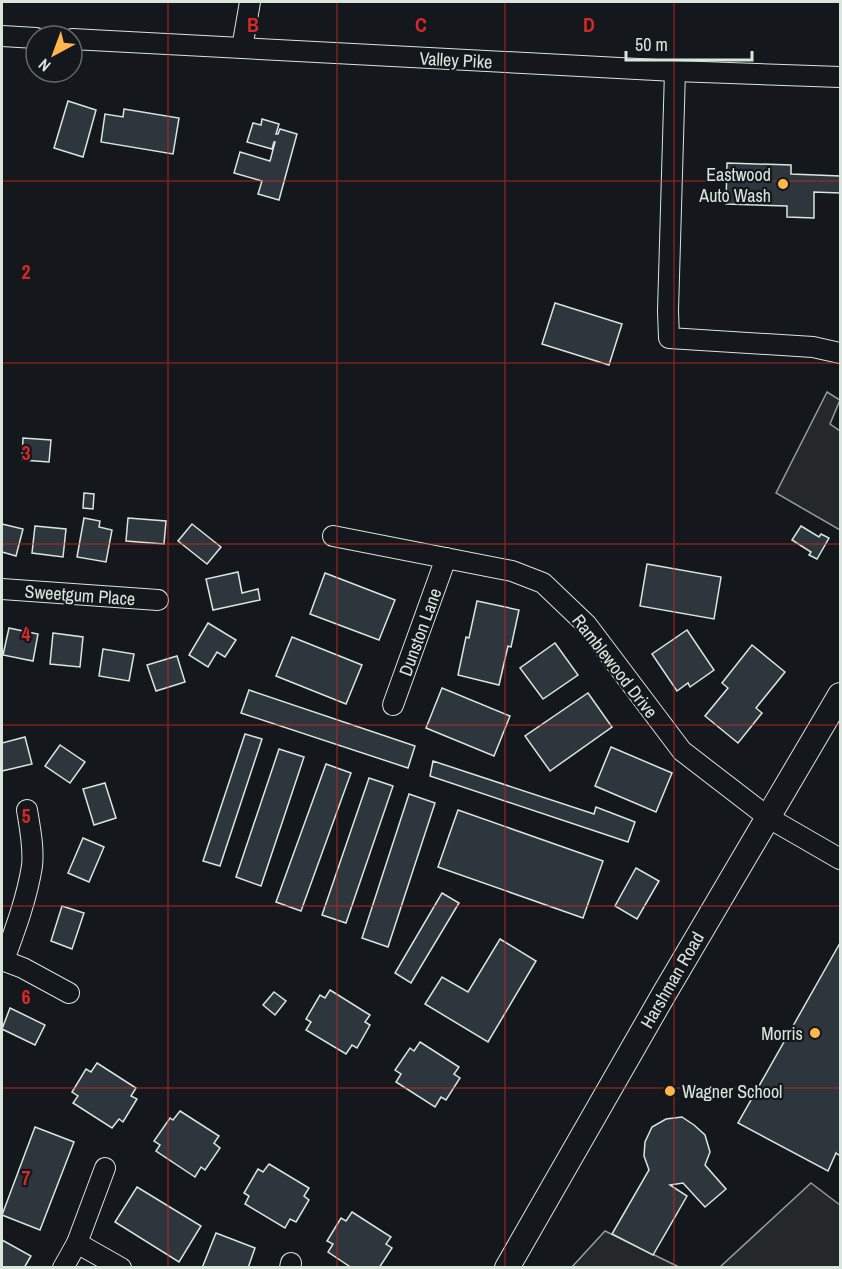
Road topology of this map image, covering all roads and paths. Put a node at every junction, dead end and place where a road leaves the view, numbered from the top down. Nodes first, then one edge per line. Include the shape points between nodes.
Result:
1 (249, 2) edge
2 (2, 36) edge
3 (24, 37) edge
4 (84, 40) edge
5 (242, 48) junction
6 (675, 71) junction
7 (840, 77) edge
8 (840, 352) edge
9 (333, 536) dead end
10 (446, 558) junction
11 (2, 589) edge
12 (158, 600) dead end
13 (840, 695) edge
14 (393, 705) dead end
15 (27, 810) dead end
16 (769, 818) junction
17 (840, 859) edge
18 (3, 960) edge
19 (69, 993) dead end
20 (105, 1168) dead end
21 (77, 1243) junction
22 (512, 1266) edge
23 (63, 1268) edge
24 (121, 1268) edge

1 - 5 street
2 - 3 street
4 - 5 street, Valley Pike
5 - 6 street, Valley Pike
6 - 7 street, Valley Pike
6 - 8 street via 669,338
9 - 10 street, Ramblewood Drive
10 - 14 street, Dunston Lane
10 - 16 street, Ramblewood Drive via 512,571 543,583 587,625 682,751
11 - 12 street, Sweetgum Place
13 - 16 main road, Harshman Road
15 - 18 street via 32,866
16 - 17 street, Ramblewood Drive
16 - 22 main road, Harshman Road via 664,993
18 - 19 street
20 - 21 street
21 - 23 street
21 - 24 street

